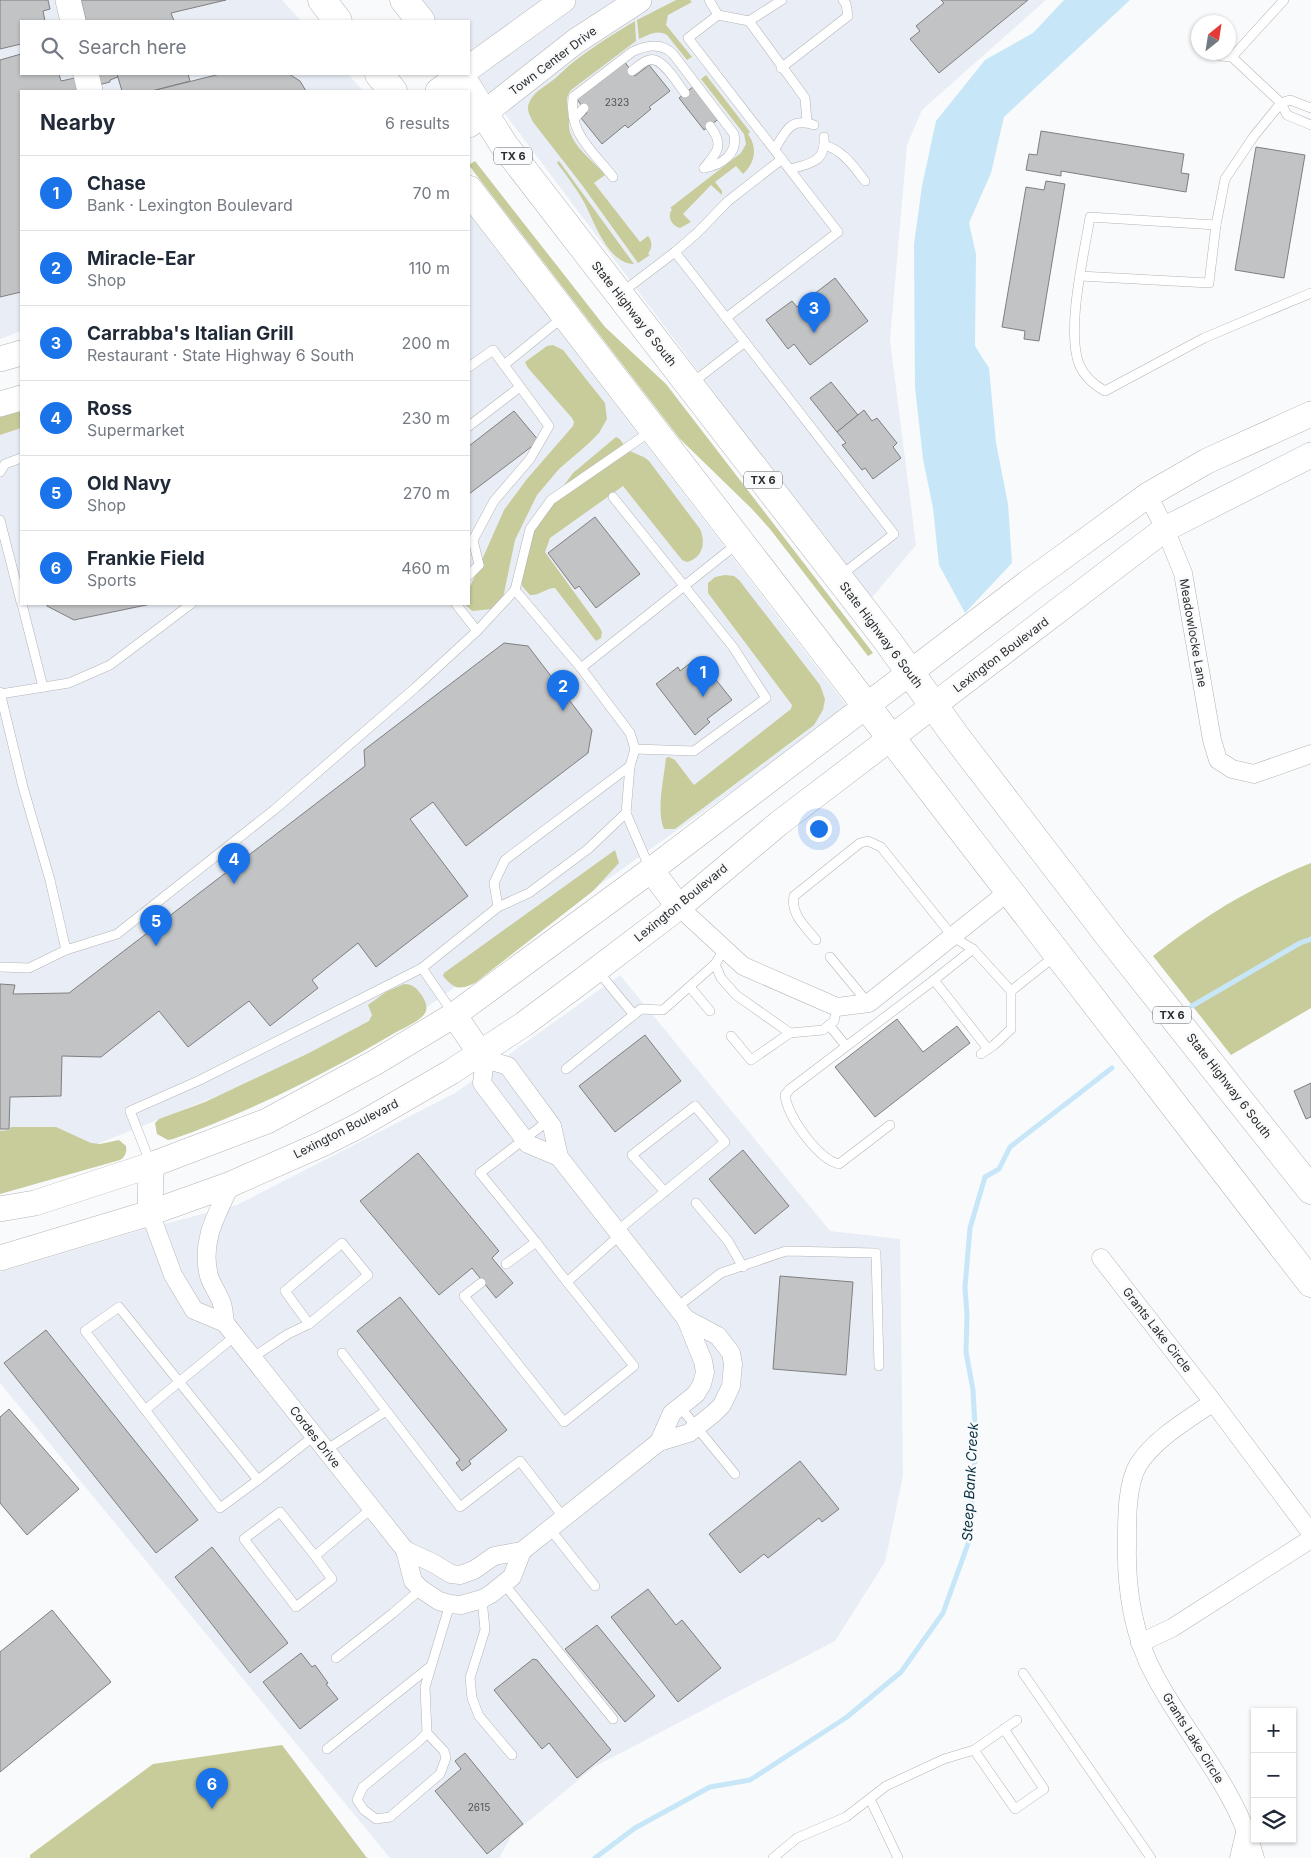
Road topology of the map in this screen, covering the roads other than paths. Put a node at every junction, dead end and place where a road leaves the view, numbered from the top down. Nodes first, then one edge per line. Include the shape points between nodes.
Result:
1 (68, 0) edge
2 (322, 0) edge
3 (404, 0) edge
4 (563, 0) edge
5 (639, 0) edge
6 (709, 0) edge
7 (782, 0) edge
8 (843, 0) edge
9 (1284, 0) edge
10 (718, 15) junction
11 (73, 20) edge
12 (337, 20) edge
13 (420, 20) edge
14 (749, 21) junction
15 (1236, 53) edge
16 (1235, 60) edge
17 (470, 67) edge
18 (781, 68) junction
19 (632, 71) dead end
20 (86, 75) edge
21 (380, 75) edge
22 (459, 75) edge
23 (463, 75) edge
24 (90, 90) edge
25 (392, 90) edge
26 (439, 90) edge
27 (467, 90) edge
28 (685, 93) dead end
29 (470, 99) edge
30 (1281, 103) junction
31 (584, 108) dead end
32 (1311, 108) edge
33 (575, 118) junction
34 (476, 119) edge
35 (1311, 125) edge
36 (710, 126) dead end
37 (775, 150) junction
38 (782, 159) junction
39 (790, 169) junction
40 (613, 177) dead end
41 (865, 181) dead end
42 (470, 191) edge
43 (1216, 225) junction
44 (675, 252) junction
45 (1080, 276) junction
46 (1311, 293) edge
47 (619, 294) junction
48 (565, 315) junction
49 (726, 318) junction
50 (745, 342) junction
51 (20, 353) edge
52 (0, 359) edge
53 (504, 365) junction
54 (470, 366) edge
55 (689, 385) junction
56 (520, 387) junction
57 (20, 398) edge
58 (0, 404) edge
59 (1311, 414) edge
60 (470, 425) edge
61 (653, 430) junction
62 (1311, 455) edge
63 (20, 458) edge
64 (0, 472) edge
65 (1148, 495) junction
66 (613, 496) dead end
67 (0, 520) edge
68 (1165, 529) junction
69 (740, 542) junction
70 (470, 553) edge
71 (479, 565) junction
72 (470, 574) edge
73 (838, 578) junction
74 (683, 586) junction
75 (515, 590) junction
76 (20, 595) edge
77 (22, 605) edge
78 (190, 605) edge
79 (457, 605) edge
80 (477, 632) junction
81 (581, 668) junction
82 (910, 673) junction
83 (43, 687) junction
84 (0, 693) edge
85 (866, 706) junction
86 (934, 706) junction
87 (891, 738) junction
88 (635, 749) junction
89 (1311, 754) edge
90 (630, 766) junction
91 (626, 813) junction
92 (651, 870) junction
93 (1009, 891) junction
94 (679, 906) junction
95 (498, 907) junction
96 (953, 937) junction
97 (816, 940) dead end
98 (725, 948) junction
99 (973, 949) junction
100 (66, 950) junction
101 (1057, 954) junction
102 (830, 957) dead end
103 (715, 964) junction
104 (0, 967) edge
105 (422, 968) junction
106 (597, 970) junction
107 (934, 980) junction
108 (690, 987) junction
109 (1011, 991) junction
110 (869, 1004) junction
111 (837, 1008) junction
112 (710, 1011) dead end
113 (454, 1015) junction
114 (634, 1015) junction
115 (829, 1025) junction
116 (790, 1033) junction
117 (730, 1036) dead end
118 (846, 1046) junction
119 (482, 1056) junction
120 (566, 1069) dead end
121 (548, 1121) junction
122 (890, 1125) dead end
123 (524, 1139) junction
124 (559, 1157) junction
125 (152, 1165) junction
126 (231, 1184) junction
127 (1311, 1190) edge
128 (665, 1192) junction
129 (696, 1203) dead end
130 (0, 1210) edge
131 (150, 1213) junction
132 (619, 1233) junction
133 (536, 1242) junction
134 (0, 1258) edge
135 (1101, 1258) dead end
136 (506, 1264) dead end
137 (743, 1267) junction
138 (567, 1282) junction
139 (481, 1283) dead end
140 (1311, 1283) edge
141 (681, 1313) junction
142 (310, 1324) junction
143 (230, 1329) junction
144 (342, 1353) dead end
145 (252, 1358) junction
146 (879, 1366) dead end
147 (178, 1383) junction
148 (1213, 1402) junction
149 (680, 1407) junction
150 (145, 1410) junction
151 (386, 1411) junction
152 (696, 1427) junction
153 (314, 1436) junction
154 (659, 1442) junction
155 (326, 1450) junction
156 (735, 1474) dead end
157 (258, 1480) junction
158 (372, 1508) junction
159 (564, 1518) junction
160 (550, 1529) junction
161 (1311, 1533) edge
162 (1311, 1539) edge
163 (405, 1550) junction
164 (522, 1551) junction
165 (315, 1556) junction
166 (504, 1584) junction
167 (595, 1586) dead end
168 (421, 1589) junction
169 (482, 1599) junction
170 (450, 1604) junction
171 (1140, 1643) junction
172 (336, 1658) dead end
173 (432, 1666) junction
174 (1022, 1673) dead end
175 (613, 1719) dead end
176 (1017, 1720) dead end
177 (1004, 1730) junction
178 (427, 1733) junction
179 (326, 1749) dead end
180 (974, 1750) junction
181 (512, 1755) dead end
182 (870, 1799) junction
183 (1245, 1832) junction
184 (773, 1858) edge
185 (898, 1858) edge
186 (1151, 1858) edge
187 (1239, 1858) edge
188 (1254, 1858) edge

1 - 11 main road
2 - 12 main road
3 - 13 main road
4 - 17 main road
5 - 34 main road, Town Center Drive via 576,41
6 - 10 lane
7 - 14 lane
8 - 18 lane via 848,16
9 - 15 lane
10 - 14 lane
10 - 37 lane via 688,38
14 - 18 lane
16 - 30 lane
18 - 37 lane via 805,98 810,124 799,122 786,130
19 - 28 lane via 650,59 656,60 662,63
20 - 24 main road
21 - 25 main road
22 - 26 main road
23 - 27 main road, State Highway 6 South / TX 6
29 - 34 main road, State Highway 6 South / TX 6
30 - 32 lane via 1290,100
30 - 35 lane via 1287,115
30 - 43 lane via 1225,179
31 - 33 lane
33 - 36 lane via 573,98 632,52 655,45 673,54 734,134 732,151 718,165 704,168 719,146
33 - 40 lane via 579,136
34 - 47 main road, State Highway 6 South / TX 6 via 504,145
37 - 38 lane
38 - 39 lane
38 - 44 lane via 728,201
39 - 41 lane via 818,159 824,141 847,159
39 - 49 lane via 838,232
42 - 48 main road
43 - 45 lane via 1090,217
43 - 45 lane via 1210,283
44 - 47 lane
44 - 49 lane
45 - 46 lane via 1073,329 1079,364 1092,384 1105,391 1204,338
47 - 55 main road, State Highway 6 South / TX 6
48 - 53 lane
48 - 61 main road
49 - 50 lane
50 - 55 lane
50 - 73 lane via 894,534
51 - 52 main road
53 - 54 lane via 493,350
53 - 56 lane
55 - 73 main road, State Highway 6 South / TX 6
56 - 60 lane
56 - 71 lane via 549,426 530,459 494,501 473,540
57 - 58 main road
59 - 65 main road via 1207,461
61 - 69 main road
61 - 75 lane via 551,500 530,529
62 - 68 main road, Lexington Boulevard
63 - 64 lane via 5,464
65 - 68 street, Meadowlocke Lane
65 - 82 main road
66 - 74 lane
67 - 76 lane
68 - 86 main road, Lexington Boulevard
68 - 89 street, Meadowlocke Lane via 1183,573 1218,760 1232,769 1254,774
69 - 74 lane
69 - 85 main road
70 - 71 lane
71 - 72 lane
73 - 82 main road, State Highway 6 South / TX 6
74 - 81 lane
74 - 88 lane via 733,647 766,698 694,751
75 - 80 lane
75 - 81 lane
77 - 83 lane
78 - 83 lane via 110,665 68,683
79 - 80 lane
80 - 100 lane via 274,810 117,934
81 - 88 lane via 630,733
82 - 85 main road
82 - 86 main road, State Highway 6 South / TX 6
83 - 84 lane
84 - 100 lane
85 - 87 main road
85 - 92 main road
86 - 87 main road, Lexington Boulevard
86 - 127 main road, State Highway 6 South / TX 6 via 1114,943
87 - 93 main road
87 - 94 main road, Lexington Boulevard via 774,827
88 - 90 lane
90 - 91 lane
90 - 95 lane via 505,860 494,883
91 - 92 lane
91 - 95 lane via 588,849 529,893
92 - 94 main road
92 - 113 main road
93 - 96 street
93 - 101 main road
94 - 98 street
94 - 106 main road, Lexington Boulevard
95 - 105 lane
96 - 97 lane via 881,846 868,841 860,843 794,896 795,913
96 - 99 lane
96 - 110 street
98 - 103 lane
98 - 111 street via 743,966
99 - 107 lane
99 - 109 lane
100 - 104 lane via 29,968
101 - 109 lane
101 - 140 main road
102 - 110 lane
103 - 108 lane
103 - 116 lane via 721,978 736,995
105 - 113 lane
105 - 125 lane via 200,1080 130,1111
106 - 114 lane
106 - 119 main road, Lexington Boulevard
107 - 109 lane via 984,1052 1011,1029
107 - 118 lane
108 - 112 lane
108 - 114 lane via 663,1010 642,1010
110 - 111 street
111 - 115 lane via 834,1021
113 - 119 main road
113 - 125 main road via 267,1121
114 - 120 lane
115 - 116 lane via 823,1030
115 - 118 lane
116 - 117 lane via 751,1060
118 - 122 lane via 785,1095 795,1123 824,1157 839,1164
119 - 121 street, Cordes Drive via 508,1066
119 - 123 street, Cordes Drive via 482,1083
119 - 126 main road, Lexington Boulevard via 358,1126
121 - 123 lane
121 - 124 street, Cordes Drive
123 - 124 street, Cordes Drive via 528,1144
123 - 133 lane via 480,1173
124 - 132 street, Cordes Drive
125 - 130 main road via 35,1203
125 - 131 main road
126 - 131 main road, Lexington Boulevard
126 - 143 street, Cordes Drive via 209,1230 207,1245 209,1276
128 - 128 lane via 632,1154 694,1106 725,1142
128 - 132 lane
129 - 137 lane via 728,1241
131 - 134 main road, Lexington Boulevard
131 - 143 street, Cordes Drive via 173,1275 194,1310
132 - 138 lane
132 - 141 street, Cordes Drive
133 - 136 lane
133 - 138 lane
135 - 148 street, Grants Lake Circle
137 - 141 lane via 721,1273
137 - 146 lane via 786,1251 876,1253
138 - 139 lane via 634,1366 564,1422 464,1296
141 - 149 street, Cordes Drive via 705,1372 696,1394
141 - 152 street, Cordes Drive via 718,1336 731,1354 733,1364 728,1396
142 - 142 lane via 368,1275 342,1243 285,1291
142 - 145 lane
143 - 145 street, Cordes Drive
143 - 147 lane
144 - 151 lane
145 - 153 street, Cordes Drive
147 - 150 lane
147 - 150 lane via 119,1308 85,1331
147 - 157 lane
148 - 161 street, Grants Lake Circle
148 - 171 street, Grants Lake Circle via 1152,1447 1137,1466 1129,1494 1127,1552 1129,1587
149 - 152 lane
149 - 154 street, Cordes Drive via 672,1413
150 - 157 lane via 220,1508
151 - 155 lane
151 - 159 lane via 460,1506 520,1461
152 - 154 street, Cordes Drive via 688,1433
152 - 156 lane
153 - 155 street, Cordes Drive
153 - 157 lane
154 - 159 street, Cordes Drive
155 - 158 street, Cordes Drive
158 - 163 street, Cordes Drive
158 - 165 lane
159 - 160 street, Cordes Drive
160 - 164 street, Cordes Drive
160 - 167 lane
162 - 171 street via 1172,1628
163 - 164 street, Cordes Drive via 460,1575 494,1556
163 - 168 street, Cordes Drive via 413,1581
164 - 166 street via 512,1577
165 - 165 lane via 280,1512 244,1539 296,1607 332,1579
166 - 169 street
166 - 175 lane
168 - 170 street
168 - 172 lane
169 - 170 street
169 - 181 lane via 485,1630 470,1678 472,1698 479,1716
170 - 173 lane
171 - 183 street, Grants Lake Circle via 1170,1701 1220,1778
173 - 178 lane via 424,1687
173 - 179 lane
174 - 186 lane
176 - 177 lane
177 - 180 lane
177 - 180 lane via 1044,1789 1015,1809
178 - 178 lane via 363,1786 358,1800 364,1810 376,1819 390,1817 440,1774 446,1758 444,1751
180 - 182 lane via 944,1759 886,1786
182 - 184 lane via 846,1817 797,1838
182 - 185 lane
183 - 187 street
183 - 188 street, Grants Lake Circle

